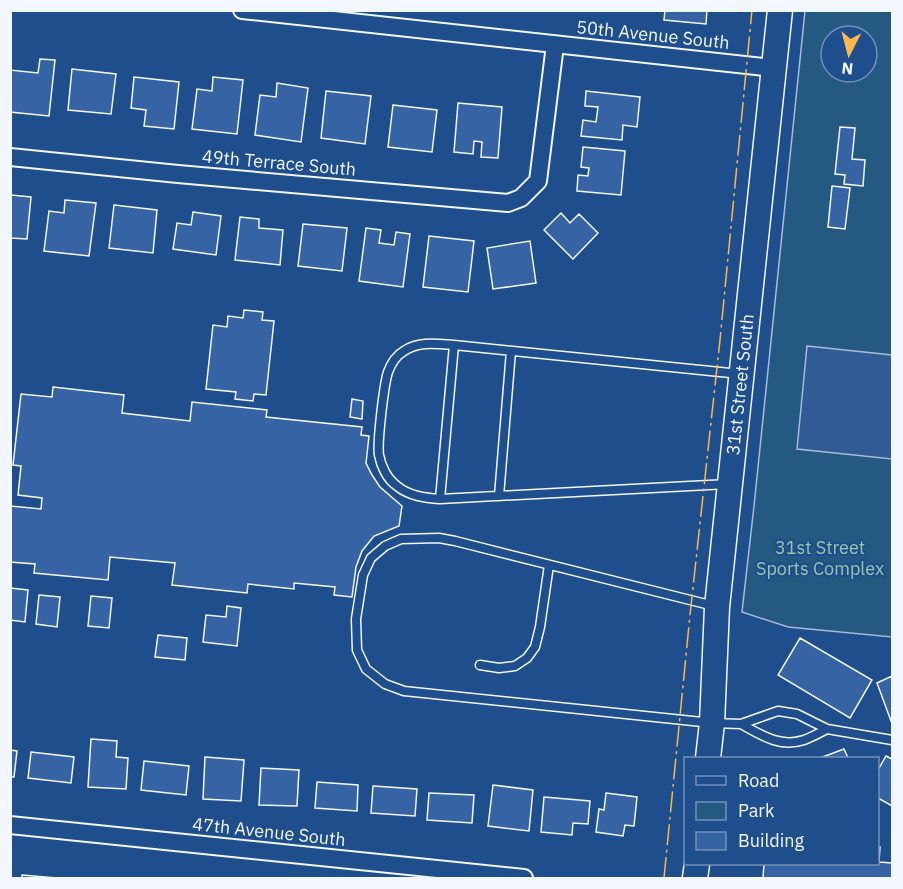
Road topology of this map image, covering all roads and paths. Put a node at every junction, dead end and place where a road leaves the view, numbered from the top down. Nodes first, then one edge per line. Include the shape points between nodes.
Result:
1 (242, 10) edge
2 (780, 10) edge
3 (555, 45) junction
4 (773, 68) junction
5 (10, 157) edge
6 (454, 345) junction
7 (511, 351) junction
8 (741, 374) junction
9 (729, 484) junction
10 (499, 496) junction
11 (440, 499) junction
12 (549, 565) junction
13 (717, 607) junction
14 (480, 665) dead end
15 (712, 723) junction
16 (741, 724) junction
17 (826, 729) junction
18 (892, 741) edge
19 (708, 757) edge
20 (10, 825) edge
21 (524, 879) edge

1 - 3 street, 50th Avenue South
2 - 4 street, 31st Street South
3 - 4 street, 50th Avenue South
3 - 5 street, 49th Terrace South via 538,182 521,198 508,203
4 - 8 street, 31st Street South
6 - 7 lane
6 - 11 lane
6 - 11 lane via 424,343 396,357 388,372 378,452 384,470 396,486 419,497
7 - 8 lane
7 - 10 lane
8 - 9 street, 31st Street South
9 - 10 lane
9 - 13 street, 31st Street South
10 - 11 lane
12 - 13 lane
12 - 14 lane via 540,627 527,658 515,666
12 - 15 lane via 439,538 401,539 386,546 371,558 363,575 356,619 357,650 366,669 385,684 404,691
13 - 15 street, 31st Street South
15 - 16 lane
15 - 19 street, 31st Street South
16 - 17 lane via 778,711 797,714
16 - 17 lane via 769,740 786,742 803,740
17 - 18 lane
20 - 21 street, 47th Avenue South

